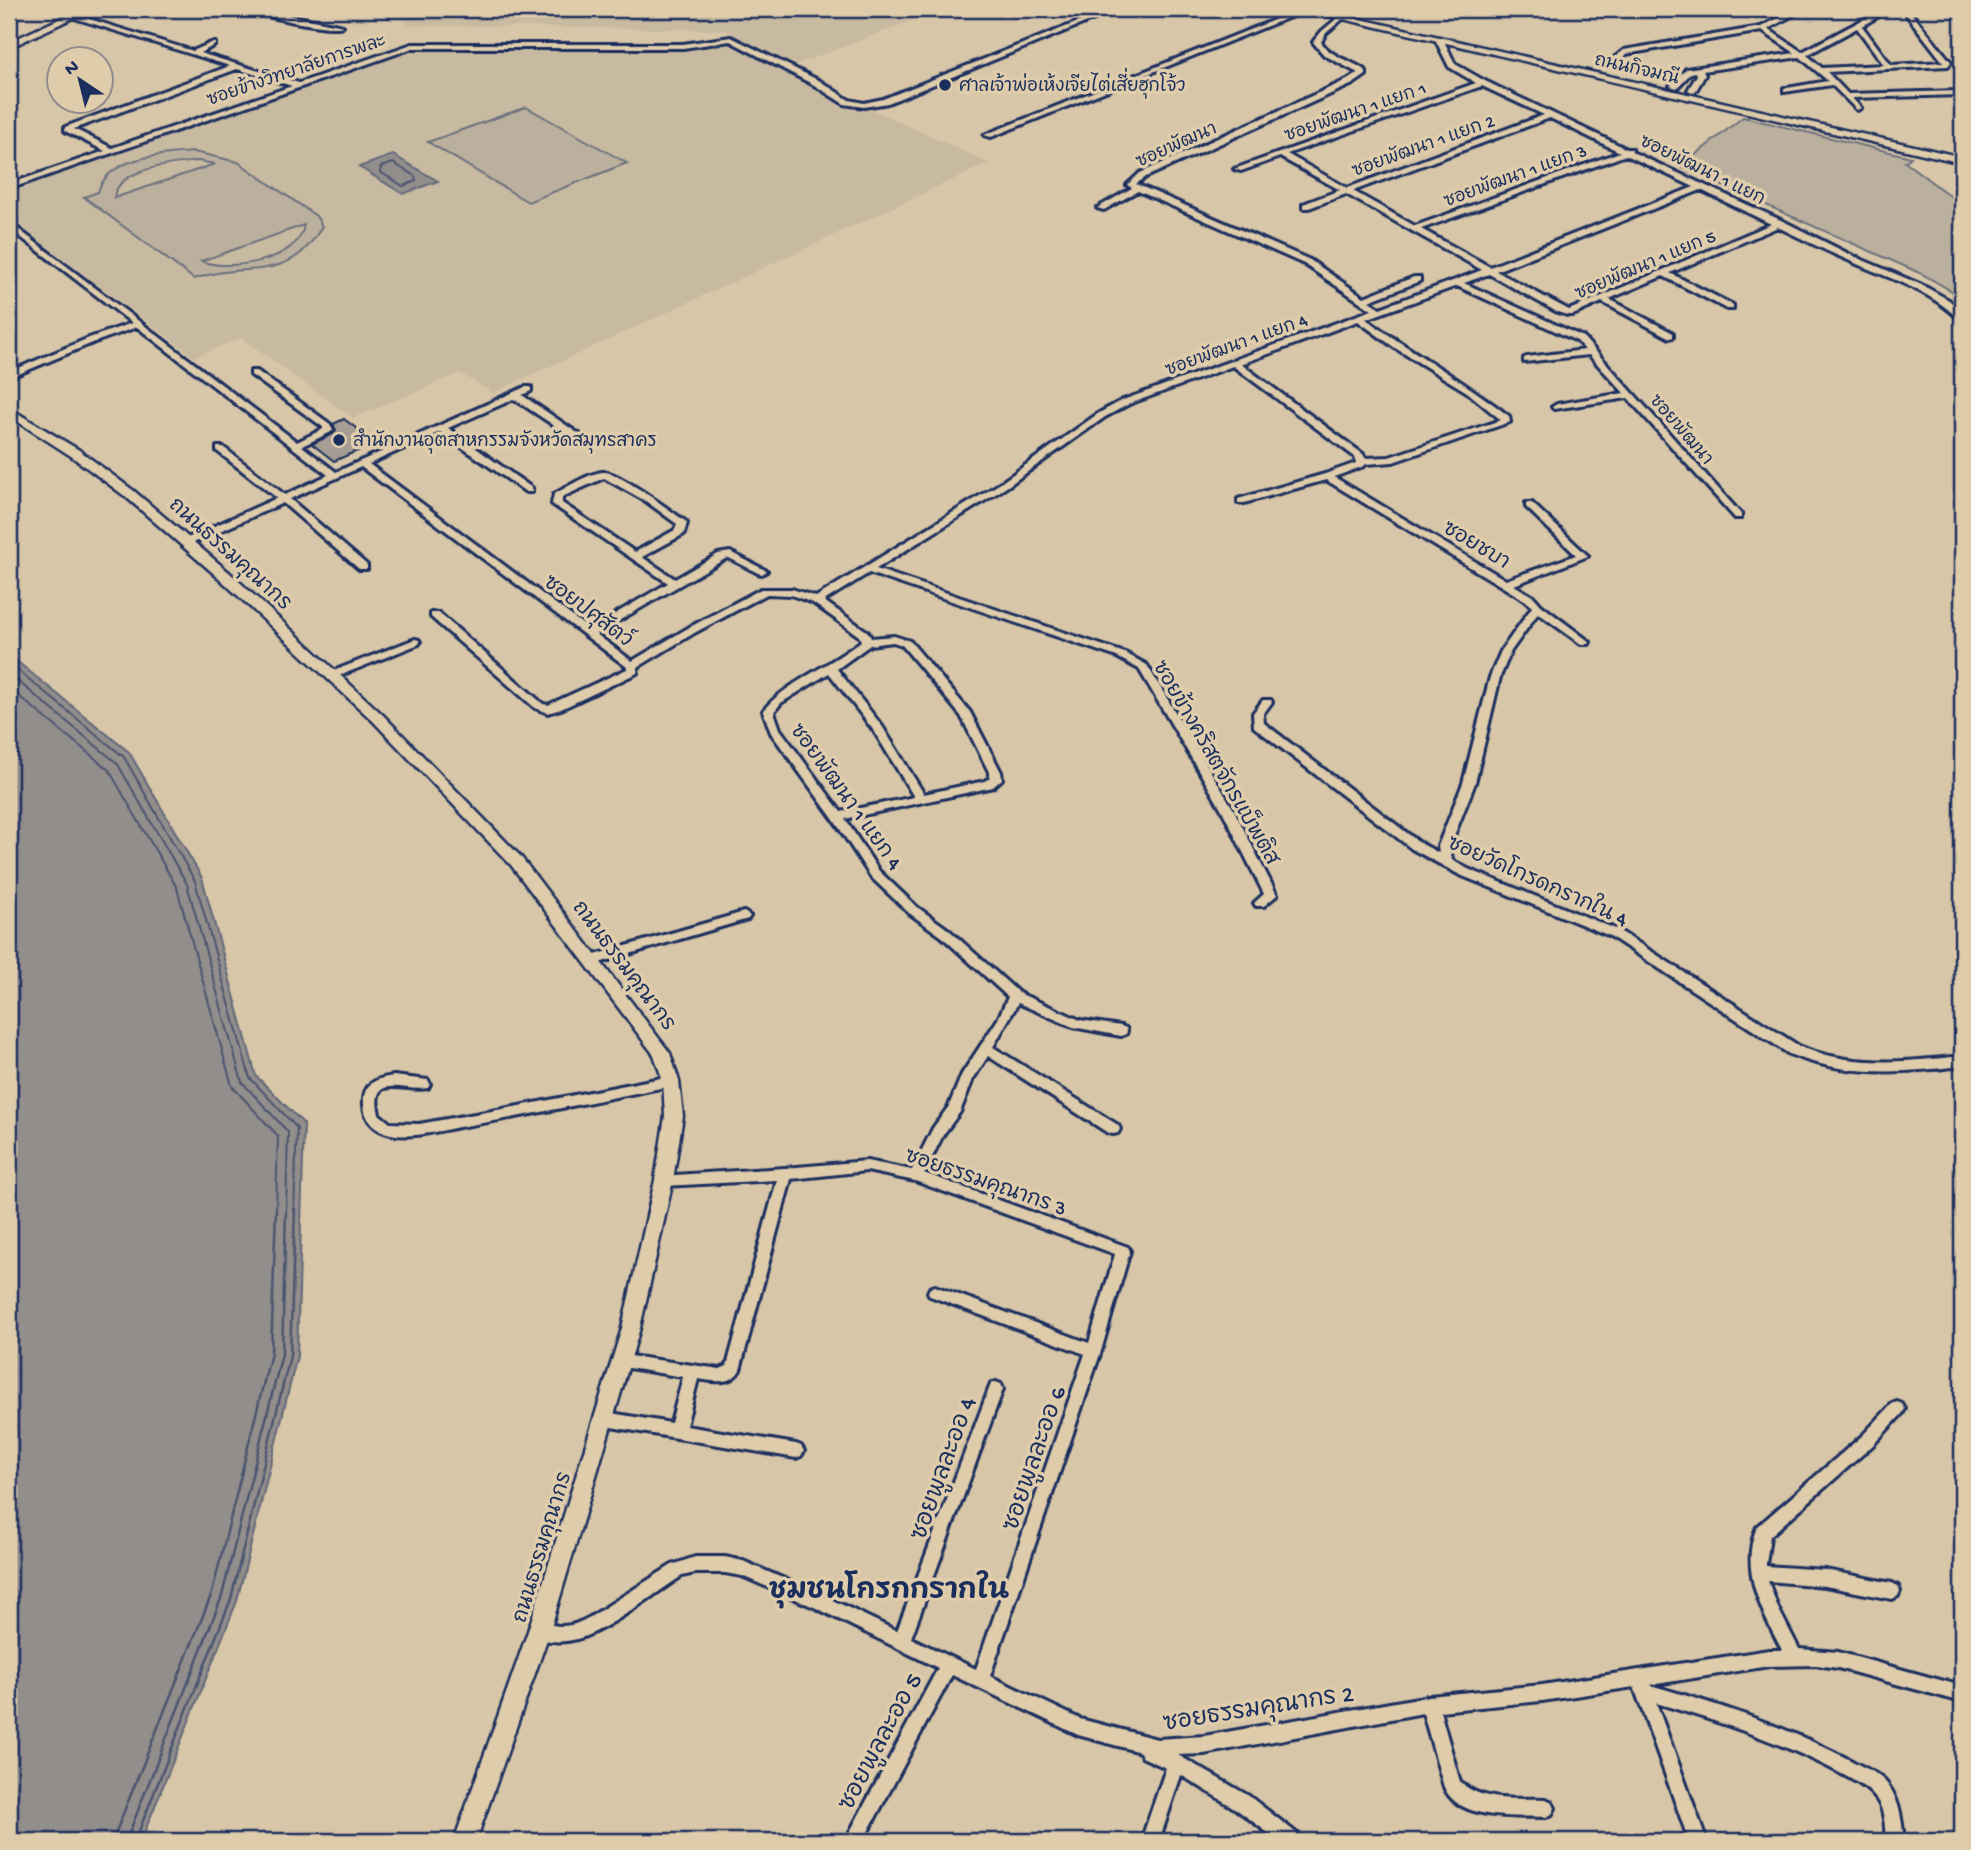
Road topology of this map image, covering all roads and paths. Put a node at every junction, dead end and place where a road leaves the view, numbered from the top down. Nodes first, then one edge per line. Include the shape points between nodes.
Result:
1 (88, 9) edge
2 (250, 9) edge
3 (1116, 9) edge
4 (1306, 9) edge
5 (1801, 9) edge
6 (1888, 9) edge
7 (1905, 9) edge
8 (1341, 13) edge
9 (73, 16) junction
10 (1858, 25) junction
11 (340, 26) dead end
12 (1763, 29) junction
13 (1440, 41) junction
14 (213, 44) dead end
15 (9, 46) edge
16 (194, 53) junction
17 (1804, 54) junction
18 (1614, 61) dead end
19 (237, 66) junction
20 (1889, 67) junction
21 (1699, 70) junction
22 (1823, 70) junction
23 (1834, 82) junction
24 (1482, 83) junction
25 (298, 85) junction
26 (1674, 86) junction
27 (1692, 90) junction
28 (1787, 90) dead end
29 (1961, 93) edge
30 (1846, 96) junction
31 (1857, 108) dead end
32 (1551, 114) junction
33 (988, 135) dead end
34 (112, 150) junction
35 (1629, 151) junction
36 (1962, 152) edge
37 (1281, 154) junction
38 (1962, 160) edge
39 (1238, 169) dead end
40 (9, 187) edge
41 (1701, 187) junction
42 (1138, 188) junction
43 (1344, 191) junction
44 (1306, 206) dead end
45 (1101, 208) dead end
46 (1780, 223) junction
47 (9, 225) edge
48 (1413, 229) junction
49 (1488, 270) junction
50 (1664, 272) junction
51 (1417, 279) dead end
52 (1457, 283) junction
53 (1602, 299) junction
54 (1363, 300) junction
55 (1730, 307) dead end
56 (1379, 311) junction
57 (1962, 317) edge
58 (1359, 318) junction
59 (139, 324) junction
60 (1670, 335) dead end
61 (1592, 352) junction
62 (1527, 360) dead end
63 (1236, 364) junction
64 (254, 373) dead end
65 (9, 375) edge
66 (528, 389) dead end
67 (515, 395) junction
68 (1631, 395) junction
69 (1557, 407) dead end
70 (9, 411) edge
71 (440, 428) junction
72 (582, 440) dead end
73 (297, 445) junction
74 (220, 449) dead end
75 (1363, 460) junction
76 (360, 463) junction
77 (334, 475) junction
78 (1328, 476) junction
79 (529, 490) dead end
80 (283, 498) junction
81 (1241, 501) dead end
82 (1529, 505) dead end
83 (1738, 516) dead end
84 (187, 542) junction
85 (635, 556) junction
86 (363, 567) dead end
87 (870, 570) junction
88 (762, 571) dead end
89 (674, 583) junction
90 (1506, 584) junction
91 (817, 601) junction
92 (1537, 607) junction
93 (435, 615) dead end
94 (589, 633) junction
95 (415, 642) dead end
96 (867, 642) junction
97 (1585, 642) dead end
98 (632, 666) junction
99 (831, 668) junction
100 (332, 675) junction
101 (1267, 702) dead end
102 (921, 799) junction
103 (838, 817) junction
104 (1444, 861) junction
105 (1260, 903) dead end
106 (744, 916) dead end
107 (592, 960) junction
108 (1015, 996) junction
109 (1121, 1031) dead end
110 (985, 1048) junction
111 (1962, 1062) edge
112 (671, 1081) junction
113 (423, 1084) dead end
114 (1113, 1129) dead end
115 (785, 1174) junction
116 (916, 1176) junction
117 (664, 1180) junction
118 (1123, 1251) joint
119 (935, 1292) dead end
120 (1094, 1351) junction
121 (622, 1361) junction
122 (692, 1372) junction
123 (996, 1388) dead end
124 (1897, 1409) dead end
125 (605, 1419) junction
126 (677, 1431) junction
127 (796, 1451) dead end
128 (1759, 1573) junction
129 (1892, 1591) dead end
130 (539, 1631) junction
131 (901, 1642) junction
132 (1794, 1656) junction
133 (948, 1665) junction
134 (981, 1679) junction
135 (1641, 1684) junction
136 (1956, 1691) edge
137 (1429, 1704) junction
138 (1126, 1741) junction
139 (1176, 1763) junction
140 (1546, 1808) dead end
141 (465, 1841) edge
142 (854, 1841) edge
143 (1150, 1841) edge
144 (1293, 1841) edge
145 (1698, 1841) edge
146 (1895, 1841) edge

1 - 9 street
2 - 11 street
3 - 25 street, ซอยข้างวิทยาลัยการพละ via 873,104 848,102 725,39 683,47 421,45
4 - 8 main road, ถนนกิจมณี
4 - 33 street
5 - 12 street
6 - 10 street
7 - 20 street via 1947,62
8 - 13 main road, ถนนกิจมณี
8 - 26 main road, ถนนกิจมณี
8 - 42 street, ซอยพัฒนา via 1317,42 1322,52 1363,73 1143,175 1131,185
9 - 15 street
9 - 16 street
10 - 17 street
10 - 20 street
12 - 17 street
12 - 18 street via 1624,52
13 - 24 street, ซอยพัฒนา 1 แยก via 1452,65
13 - 38 main road, ถนนกิจมณี
14 - 16 street
16 - 19 street
17 - 21 street
17 - 22 street
19 - 25 street
19 - 34 street via 68,129
20 - 22 street
21 - 26 street via 1689,71
21 - 27 street via 1701,75
22 - 23 street
23 - 28 street
23 - 30 street
24 - 32 street, ซอยพัฒนา 1 แยก
24 - 37 street, ซอยพัฒนา 1 แยก 1
25 - 34 street, ซอยข้างวิทยาลัยการพละ
26 - 27 main road, ถนนกิจมณี
27 - 36 main road, ถนนกิจมณี
29 - 30 street
30 - 31 street
32 - 35 street, ซอยพัฒนา 1 แยก
32 - 43 street, ซอยพัฒนา 1 แยก 2
34 - 40 street, ซอยข้างวิทยาลัยการพละ
35 - 41 street, ซอยพัฒนา 1 แยก
35 - 48 street, ซอยพัฒนา 1 แยก 3
37 - 39 street, ซอยพัฒนา 1 แยก 1
37 - 43 street
41 - 46 street, ซอยพัฒนา 1 แยก
41 - 49 street, ซอยพัฒนา 1 แยก 4
42 - 45 street
42 - 54 street, ซอยพัฒนา via 1307,262
43 - 44 street, ซอยพัฒนา 1 แยก 2
43 - 48 street
46 - 50 street, ซอยพัฒนา 1 แยก 5
46 - 57 street, ซอยพัฒนา 1 แยก via 1919,287
47 - 59 street
48 - 49 street
49 - 52 street, ซอยพัฒนา 1 แยก 4
49 - 53 street, ซอยพัฒนา 1 แยก 5 via 1570,313
50 - 53 street, ซอยพัฒนา 1 แยก 5
50 - 55 street
51 - 54 street
52 - 56 street, ซอยพัฒนา 1 แยก 4
52 - 61 street, ซอยพัฒนา via 1565,330
53 - 60 street
54 - 56 street, ซอยพัฒนา
56 - 58 street, ซอยพัฒนา 1 แยก 4
58 - 63 street, ซอยพัฒนา 1 แยก 4
58 - 75 street via 1506,418 1390,460
59 - 65 street
59 - 73 street
61 - 62 street
61 - 68 street, ซอยพัฒนา
63 - 75 street
63 - 87 street, ซอยพัฒนา 1 แยก 4 via 1114,409
64 - 73 street via 327,426 325,434
66 - 67 street
67 - 71 street
67 - 72 street
68 - 69 street
68 - 83 street, ซอยพัฒนา
70 - 84 street, ถนนธรรมคุณากร via 75,453
71 - 76 street
71 - 79 street
73 - 77 street
74 - 80 street
75 - 78 street
76 - 77 street
76 - 94 street, ซอยปศุสัตว์
77 - 80 street
78 - 81 street
78 - 90 street, ซอยชบา
80 - 84 street
80 - 86 street
82 - 90 street via 1583,556
84 - 100 street, ถนนธรรมคุณากร
85 - 85 street via 680,532 682,523 605,475 556,496 557,503
85 - 89 street
87 - 91 street, ซอยพัฒนา 1 แยก 4
87 - 105 street, ซอยข้างคริสตจักรแบ็พติส via 1121,655 1143,667 1228,810 1271,895
88 - 89 street via 730,555 722,556
89 - 94 street
90 - 92 street, ซอยชบา
91 - 96 street via 864,634
91 - 98 street via 792,592 765,592
92 - 97 street, ซอยชบา
92 - 104 street via 1506,651 1495,677 1469,783 1444,846
93 - 98 street, ซอยปศุสัตว์ via 548,709 628,675
94 - 98 street, ซอยปศุสัตว์
95 - 100 street
96 - 99 street, ซอยพัฒนา 1 แยก 4
96 - 102 street via 894,639 906,643 966,715 995,772 996,779 989,784
99 - 102 street via 878,729
99 - 103 street, ซอยพัฒนา 1 แยก 4 via 768,711 775,730
100 - 107 street, ถนนธรรมคุณากร via 516,861
101 - 104 street, ซอยวัดโกรดกรากใน 4 via 1258,713 1258,724 1416,846
102 - 103 street
103 - 108 street, ซอยพัฒนา 1 แยก 4 via 875,874
104 - 111 street, ซอยวัดโกรดกรากใน 4 via 1614,933 1804,1055 1879,1068
106 - 107 street
107 - 112 street, ถนนธรรมคุณากร via 662,1053
108 - 109 street, ซอยพัฒนา 1 แยก 4 via 1078,1024
108 - 110 street
110 - 114 street
110 - 116 street
112 - 113 street via 412,1129 391,1129 374,1119 371,1091 376,1085 386,1081
112 - 117 street, ถนนธรรมคุณากร via 674,1116
115 - 116 street, ซอยธรรมคุณากร 3 via 867,1166
115 - 117 street, ซอยธรรมคุณากร 3
115 - 122 street via 733,1370 721,1376
116 - 118 street, ซอยธรรมคุณากร 3
117 - 121 street, ถนนธรรมคุณากร
118 - 120 street, ซอยพูลละออ 6
119 - 120 street
120 - 134 street, ซอยพูลละออ 6
121 - 122 street
121 - 125 street, ถนนธรรมคุณากร
122 - 126 street
123 - 131 street, ซอยพูลละออ 4
124 - 128 street via 1763,1532 1756,1550
125 - 126 street
125 - 130 street, ถนนธรรมคุณากร
126 - 127 street
128 - 129 street via 1825,1578
128 - 132 street via 1769,1609
130 - 131 street, ซอยธรรมคุณากร 2 via 579,1631 678,1570 710,1564 743,1569
130 - 141 street, ถนนธรรมคุณากร
131 - 133 street, ซอยธรรมคุณากร 2
132 - 135 street, ซอยธรรมคุณากร 2 via 1735,1662
132 - 136 street, ซอยธรรมคุณากร 2 via 1838,1660
133 - 134 street, ซอยธรรมคุณากร 2
133 - 142 street, ซอยพูลละออ 5
134 - 138 street, ซอยธรรมคุณากร 2 via 1078,1727
135 - 137 street, ซอยธรรมคุณากร 2
135 - 145 street
135 - 146 street via 1739,1719 1857,1773 1888,1800
137 - 138 street, ซอยธรรมคุณากร 2 via 1204,1745 1157,1748
137 - 140 street via 1458,1793 1477,1805
138 - 139 street
139 - 143 street
139 - 144 street

